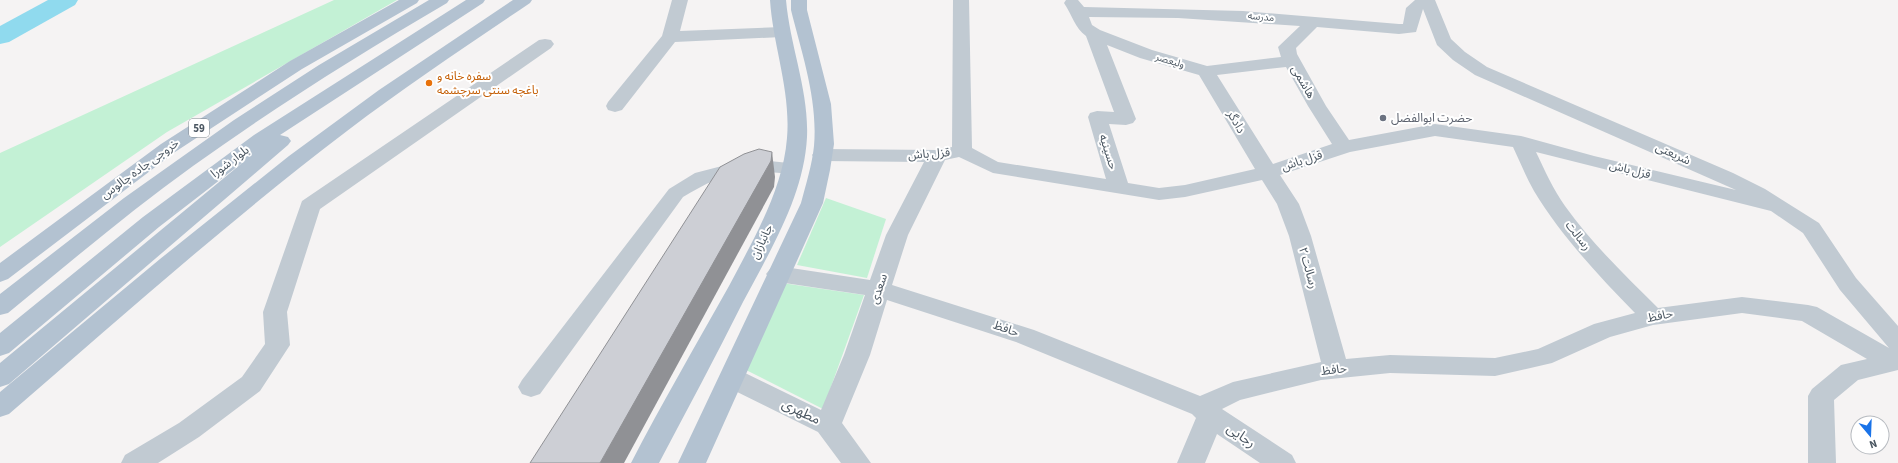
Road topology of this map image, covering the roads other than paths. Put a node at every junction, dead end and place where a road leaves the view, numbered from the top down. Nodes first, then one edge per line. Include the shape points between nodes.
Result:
1 (411, 0) edge
2 (441, 0) edge
3 (524, 0) edge
4 (680, 0) edge
5 (778, 0) edge
6 (800, 0) edge
7 (961, 0) edge
8 (1226, 0) edge
9 (1426, 0) edge
10 (477, 1) edge
11 (1075, 6) edge
12 (1175, 6) edge
13 (1243, 16) junction
14 (1314, 21) junction
15 (782, 32) junction
16 (1094, 34) junction
17 (670, 37) junction
18 (545, 44) dead end
19 (1291, 61) junction
20 (1206, 71) junction
21 (330, 95) junction
22 (614, 106) dead end
23 (1521, 142) junction
24 (1344, 147) junction
25 (962, 151) junction
26 (822, 155) junction
27 (937, 156) junction
28 (792, 168) junction
29 (1268, 172) junction
30 (1119, 187) junction
31 (1780, 207) junction
32 (0, 274) edge
33 (778, 274) junction
34 (880, 289) junction
35 (0, 308) edge
36 (1653, 317) junction
37 (711, 340) junction
38 (747, 346) junction
39 (0, 347) edge
40 (1896, 350) edge
41 (1336, 370) junction
42 (0, 377) edge
43 (732, 378) junction
44 (531, 387) dead end
45 (0, 407) edge
46 (1206, 410) junction
47 (828, 425) junction
48 (135, 463) edge
49 (645, 463) edge
50 (692, 463) edge
51 (857, 463) edge
52 (1191, 463) edge
53 (1282, 463) edge
54 (1822, 463) edge

1 - 32 main road, خروجی جاده چالوس / 59 via 296,66 168,148
2 - 35 main road, بلوار شورا via 302,83 212,143 89,235
3 - 45 main road via 448,50 340,128 166,265
4 - 17 street
5 - 15 main road, جانبازان
6 - 26 main road via 799,10 822,108
7 - 25 street
8 - 13 street
9 - 14 street, مدرسه via 1414,8 1410,28
9 - 31 street, شریعتی via 1443,41 1481,71 1726,177
10 - 21 main road, بلوار شورا
11 - 12 street, مدرسه
11 - 16 street via 1085,26
12 - 13 street, مدرسه
13 - 14 street, مدرسه
14 - 19 street, هاشمی via 1287,47
15 - 17 street
15 - 28 main road, جانبازان via 797,108 797,138
16 - 20 street, ولیعصر via 1146,54
16 - 30 street, حسینیه via 1126,119 1097,117
17 - 22 street
18 - 48 street via 310,206 275,312 278,345 251,384 188,430
19 - 20 street, ولیعصر
19 - 24 street, هاشمی
20 - 29 street, دادگر
21 - 39 main road, بلوار شورا via 261,139 157,217
21 - 42 main road via 273,147
23 - 24 street, قزل باش via 1435,130 1390,136
23 - 31 street, قزل باش
23 - 36 street, رسالت via 1545,191 1563,216 1591,252
24 - 29 street, قزل باش
25 - 27 street, قزل باش
25 - 30 street, قزل باش via 992,167
26 - 27 street, قزل باش
26 - 33 main road via 812,203
27 - 34 street, سعدی via 897,235
28 - 37 main road, جانبازان via 767,235
28 - 44 street via 749,165 702,177 676,193
29 - 30 street, قزل باش via 1185,191 1158,194
29 - 41 street, رسالت ۲ via 1288,204 1300,236
31 - 40 street, شریعتی via 1811,228
33 - 34 street, حافظ
33 - 38 main road
34 - 46 street, حافظ via 1025,336
34 - 47 street, سعدی via 857,355
36 - 40 street, حافظ via 1742,305 1808,312
36 - 41 street, حافظ via 1603,330 1543,357 1495,367 1390,364
37 - 38 main road via 719,334 735,332 746,338
37 - 49 main road, جانبازان
38 - 43 main road
40 - 54 street via 1850,372 1821,396
41 - 46 street, حافظ via 1321,371 1233,392
43 - 47 street, مطهری
43 - 50 main road
46 - 52 street
46 - 53 street, رجایی
47 - 51 street, مطهری

